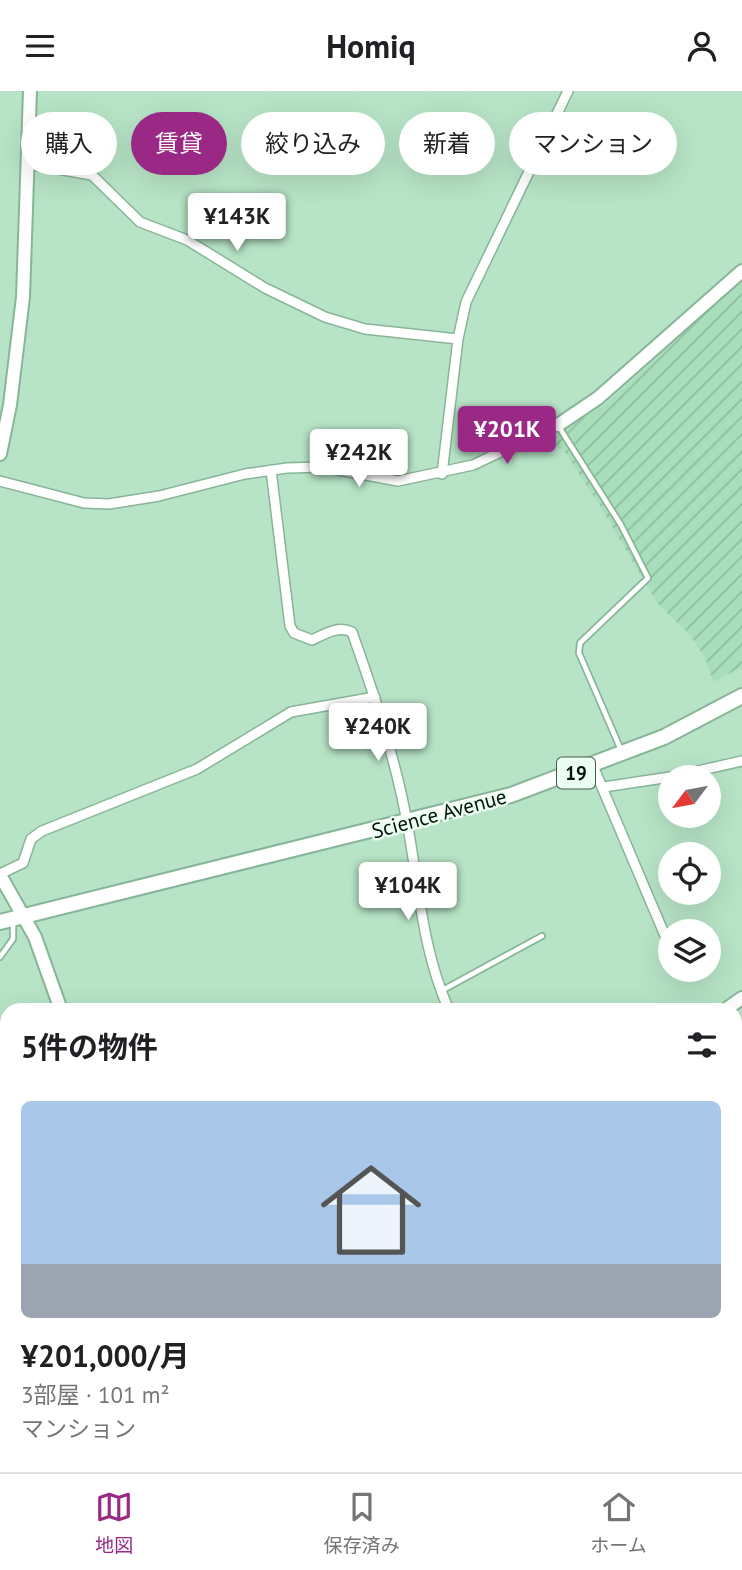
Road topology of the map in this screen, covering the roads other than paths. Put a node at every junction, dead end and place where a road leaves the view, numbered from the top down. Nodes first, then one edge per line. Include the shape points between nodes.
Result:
1 (30, 91) edge
2 (568, 91) edge
3 (30, 112) edge
4 (29, 175) edge
5 (92, 175) edge
6 (742, 271) edge
7 (458, 339) junction
8 (558, 425) junction
9 (0, 454) edge
10 (271, 470) junction
11 (442, 474) junction
12 (0, 481) edge
13 (742, 696) edge
14 (376, 697) junction
15 (623, 754) junction
16 (742, 761) edge
17 (593, 766) junction
18 (721, 768) edge
19 (658, 779) edge
20 (604, 787) junction
21 (407, 823) junction
22 (0, 877) edge
23 (12, 919) edge
24 (658, 919) edge
25 (542, 936) dead end
26 (0, 957) edge
27 (440, 991) junction
28 (59, 1003) edge
29 (446, 1003) edge

1 - 3 street
2 - 7 street via 466,302
4 - 9 street via 23,297
5 - 7 street via 140,222 187,240 265,288 325,317 365,329
6 - 8 street via 598,398
7 - 11 street
8 - 11 street via 473,465
8 - 15 lane via 647,570 645,585 580,643 579,653
10 - 11 street via 323,467 398,481
10 - 12 street via 109,504 84,503
10 - 14 street via 290,626 294,633 312,640 333,630 352,632
13 - 15 main road, Science Avenue / 19
14 - 21 street
14 - 22 street via 291,712 198,769 42,831 31,839 23,863
15 - 17 main road, Science Avenue / 19
16 - 18 street
17 - 20 street
17 - 21 main road, Science Avenue / 19 via 511,795
19 - 20 street
20 - 24 street
21 - 23 main road, Science Avenue / 19
21 - 27 street via 428,954
22 - 23 street
23 - 26 lane via 13,939
23 - 28 street via 42,955
25 - 27 lane
27 - 29 street

